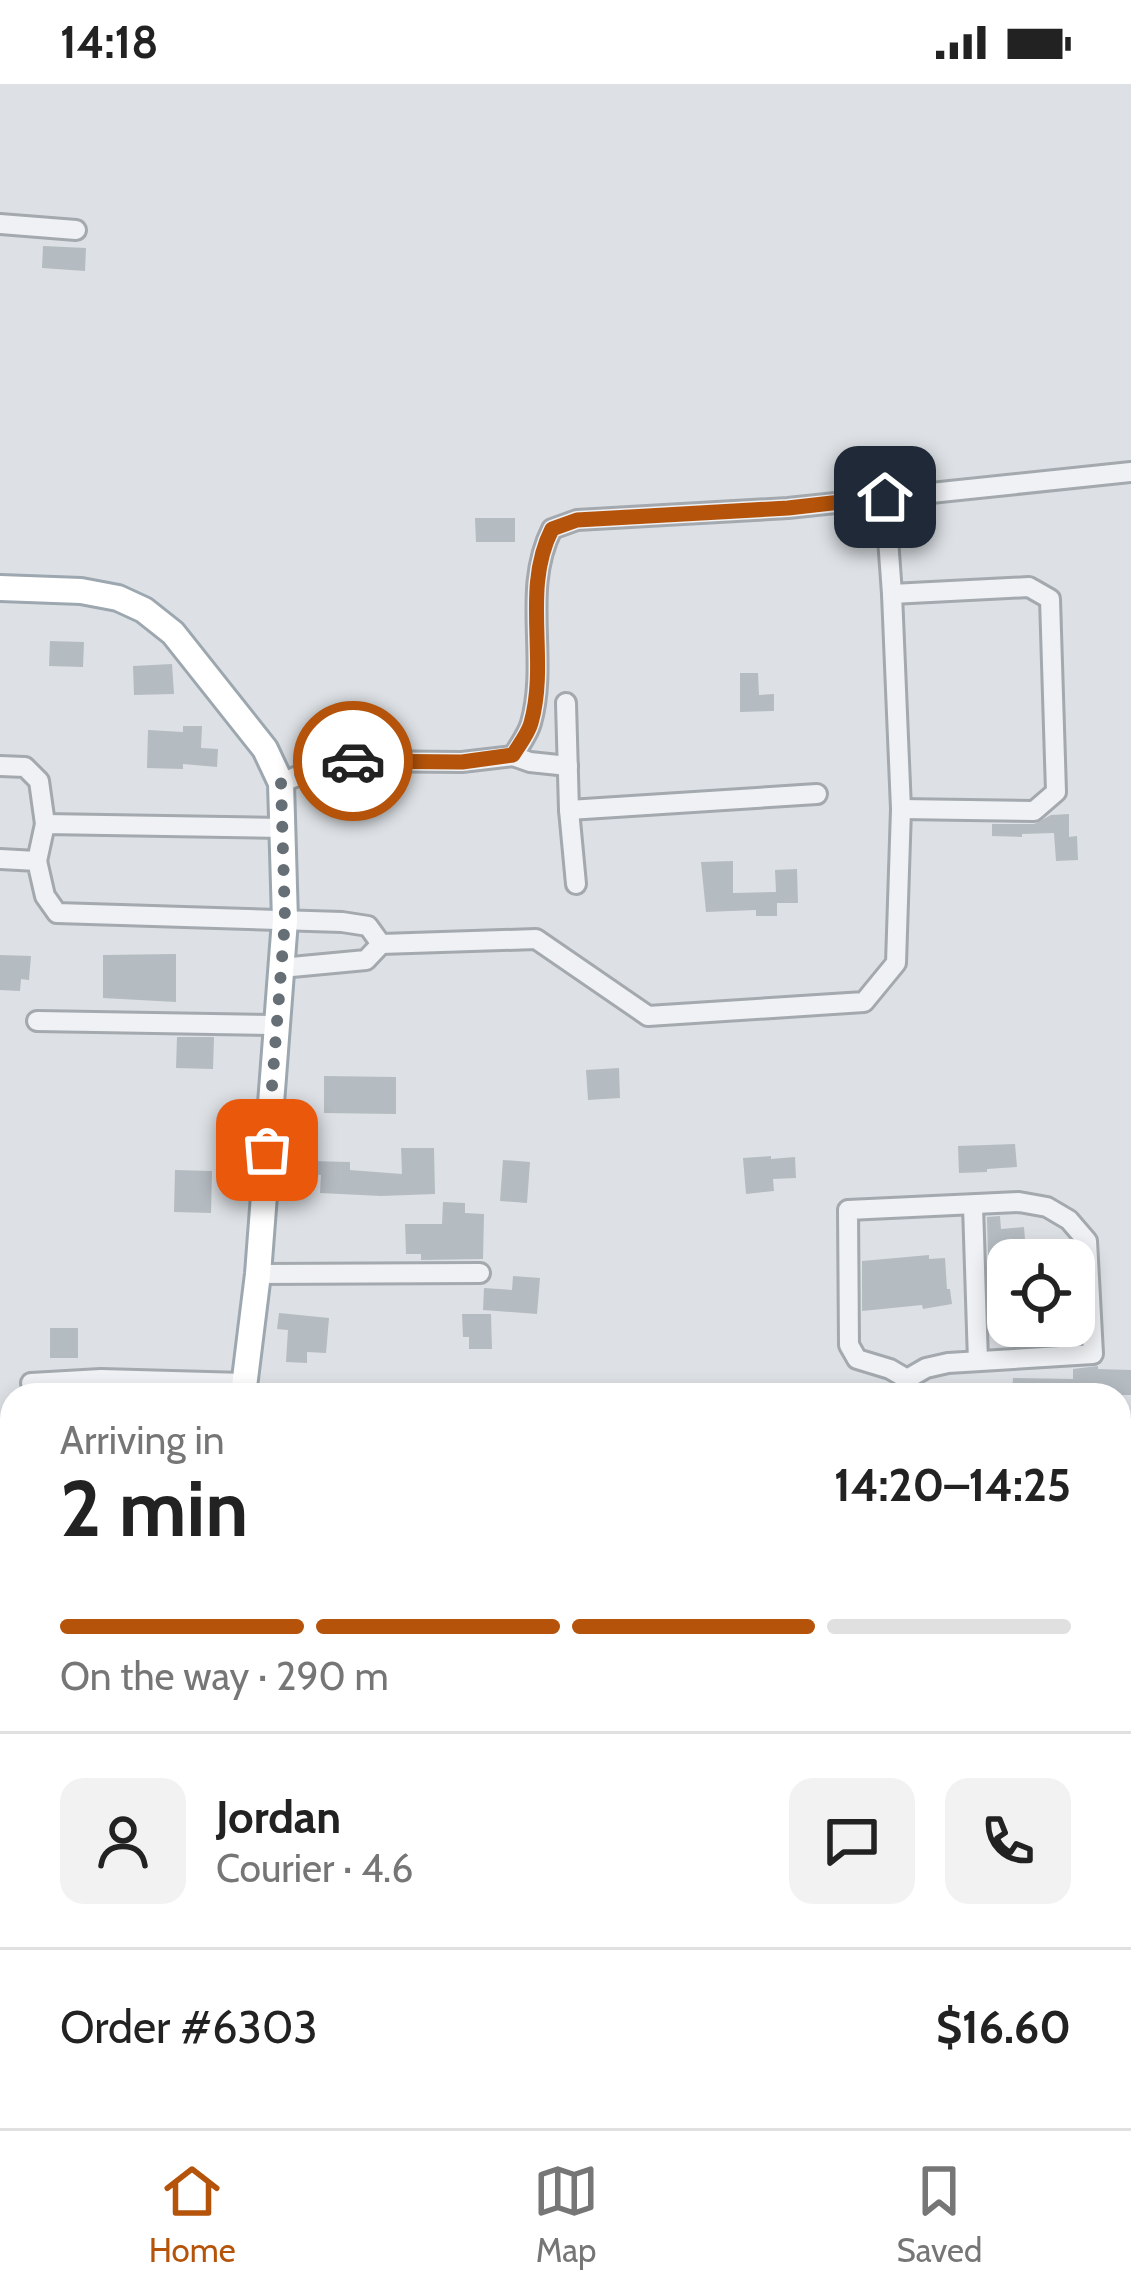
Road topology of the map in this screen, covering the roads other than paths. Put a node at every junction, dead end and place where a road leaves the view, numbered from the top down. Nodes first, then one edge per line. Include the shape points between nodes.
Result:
1 (0, 224) edge
2 (76, 230) dead end
3 (1131, 472) edge
4 (885, 497) junction
5 (0, 588) edge
6 (892, 594) junction
7 (566, 703) dead end
8 (513, 755) junction
9 (0, 766) edge
10 (568, 766) junction
11 (281, 783) junction
12 (817, 794) dead end
13 (901, 809) junction
14 (569, 810) junction
15 (45, 824) junction
16 (282, 828) junction
17 (0, 859) edge
18 (37, 861) junction
19 (576, 884) dead end
20 (285, 920) junction
21 (381, 944) junction
22 (281, 968) junction
23 (38, 1022) dead end
24 (276, 1025) junction
25 (973, 1206) junction
26 (480, 1273) dead end
27 (258, 1274) junction
28 (978, 1361) junction
29 (31, 1383) dead end
30 (166, 1383) edge
31 (245, 1383) edge
32 (902, 1383) edge
33 (910, 1383) edge

1 - 2 street
3 - 4 street
4 - 6 street
4 - 8 street via 577,520 552,529 536,581 531,725
5 - 11 main road via 81,591 144,610 172,633 265,749
6 - 13 street
6 - 13 street via 1029,587 1050,599 1056,791 1034,811
7 - 10 street
8 - 10 street
8 - 11 street via 326,764
9 - 15 street via 25,767 39,781
10 - 14 street
11 - 16 main road
12 - 14 street
13 - 21 street via 896,962 864,1003 648,1016 536,939
14 - 19 street
15 - 16 street
15 - 18 street
16 - 20 main road
17 - 18 street
18 - 20 street via 57,913
20 - 21 street via 368,926
20 - 22 main road
21 - 22 street via 366,959
22 - 24 main road
23 - 24 street
24 - 27 main road
25 - 28 street
25 - 28 street via 1047,1207 1087,1241 1093,1354
25 - 32 street via 848,1210 849,1345 857,1359 890,1369
26 - 27 street
27 - 31 main road
28 - 33 street via 926,1369
29 - 30 street

